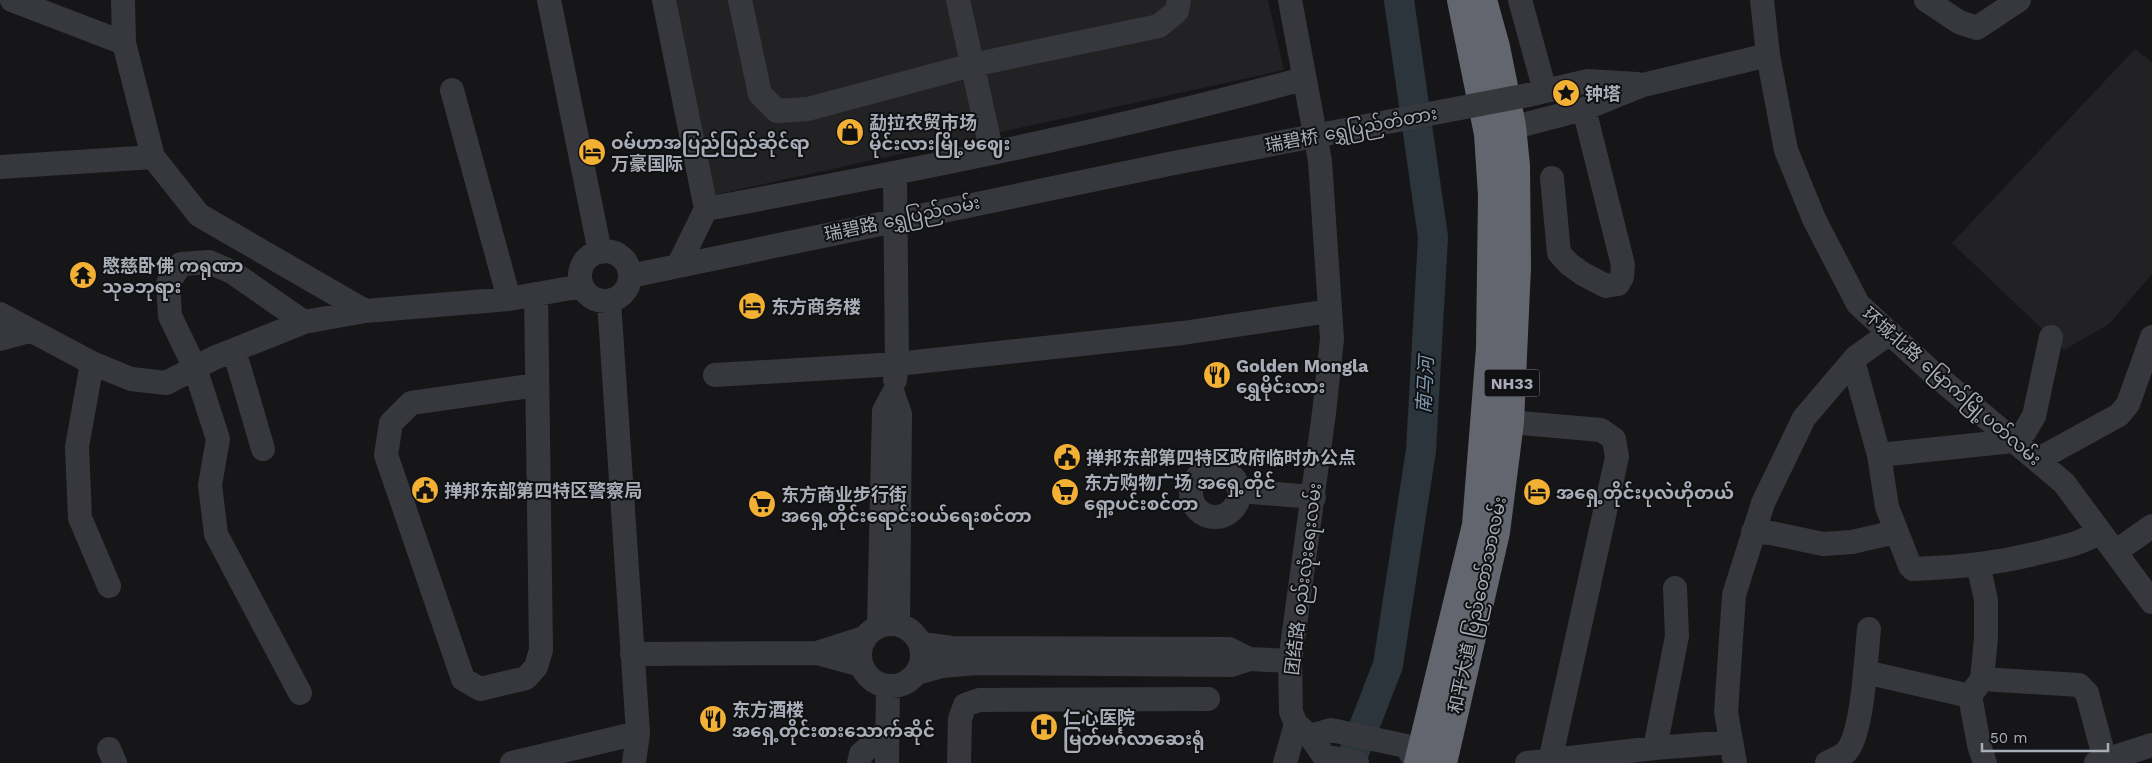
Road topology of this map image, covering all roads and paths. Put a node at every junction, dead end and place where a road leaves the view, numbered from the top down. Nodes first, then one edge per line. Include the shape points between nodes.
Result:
1 (123, 0) edge
2 (550, 0) edge
3 (664, 0) edge
4 (740, 0) edge
5 (958, 0) edge
6 (1179, 0) edge
7 (1290, 0) edge
8 (1462, 0) edge
9 (1483, 0) edge
10 (1520, 0) edge
11 (1762, 0) edge
12 (1926, 0) edge
13 (2020, 0) edge
14 (24, 3) edge
15 (124, 43) junction
16 (1768, 55) junction
17 (972, 65) junction
18 (1303, 79) junction
19 (1643, 85) junction
20 (452, 90) dead end
21 (1536, 93) junction
22 (1584, 109) junction
23 (1500, 130) junction
24 (992, 153) junction
25 (153, 157) junction
26 (1174, 163) joint
27 (0, 167) edge
28 (895, 174) junction
29 (1552, 178) dead end
30 (706, 209) junction
31 (895, 220) junction
32 (600, 252) junction
33 (678, 266) junction
34 (630, 276) junction
35 (582, 286) junction
36 (536, 294) junction
37 (509, 299) junction
38 (609, 301) junction
39 (365, 311) junction
40 (1330, 311) junction
41 (0, 314) edge
42 (304, 322) junction
43 (29, 331) junction
44 (1890, 333) junction
45 (2051, 337) dead end
46 (2152, 337) edge
47 (0, 339) edge
48 (234, 350) junction
49 (1853, 361) junction
50 (92, 363) junction
51 (897, 364) junction
52 (195, 368) junction
53 (715, 375) dead end
54 (537, 384) junction
55 (1510, 422) junction
56 (2014, 441) junction
57 (263, 449) dead end
58 (1879, 455) junction
59 (2037, 460) junction
60 (1239, 491) dead end
61 (1314, 497) junction
62 (2152, 526) edge
63 (1753, 532) junction
64 (1896, 532) junction
65 (2100, 532) junction
66 (2115, 552) junction
67 (1978, 564) junction
68 (110, 586) dead end
69 (1675, 588) dead end
70 (2152, 602) edge
71 (880, 629) junction
72 (1869, 629) dead end
73 (921, 644) junction
74 (817, 653) junction
75 (632, 654) junction
76 (1249, 659) junction
77 (1290, 661) junction
78 (861, 665) junction
79 (917, 672) junction
80 (1865, 672) junction
81 (888, 686) junction
82 (1976, 688) junction
83 (300, 693) dead end
84 (1208, 699) dead end
85 (1312, 730) junction
86 (887, 732) junction
87 (638, 733) junction
88 (2152, 745) edge
89 (1655, 748) junction
90 (1733, 753) edge
91 (1414, 757) edge
92 (1539, 762) edge
93 (2100, 762) edge
94 (512, 763) edge
95 (634, 763) edge
96 (859, 763) edge
97 (887, 763) edge
98 (959, 763) edge
99 (1285, 763) edge
100 (1357, 763) edge
101 (1444, 763) edge
102 (1827, 763) edge
103 (1985, 763) edge

1 - 15 street
2 - 32 street
3 - 30 street
4 - 17 street via 760,94 777,111 808,109
5 - 17 street
6 - 17 street via 1178,10 1159,26
7 - 18 street, 团结路 စည်းလုံးရေးလမ်း
8 - 23 highway, 和平大道 ပြည်တော်သာလမ်း / NH33
9 - 23 highway, 和平大道 ပြည်တော်သာလမ်း / NH33 via 1496,47
10 - 21 street
11 - 16 street, 环城北路 မြောက်မြို့ပတ်လမ်း
12 - 13 street via 1959,22 1977,28
14 - 15 street
15 - 25 street
16 - 19 street
16 - 44 street, 环城北路 မြောက်မြို့ပတ်လမ်း via 1786,150 1814,219 1858,304
17 - 24 street
18 - 24 street via 1212,104
18 - 40 street, 团结路 စည်းလုံးရေးလမ်း via 1320,161
19 - 21 street via 1588,81
19 - 22 street
20 - 37 street
21 - 26 street, 瑞碧桥 ရွှေပြည်တံတား, bridge
22 - 23 street
22 - 29 street via 1623,266 1618,284 1606,286 1569,264 1559,253
23 - 55 highway, 和平大道 ပြည်တော်သာလမ်း / NH33 via 1516,166 1517,267
23 - 91 highway, 和平大道 ပြည်တော်သာလမ်း / NH33 via 1492,195 1490,348 1476,525
24 - 28 street
25 - 27 street
25 - 39 street via 199,215
26 - 31 street, 瑞碧路 ရွှေပြည်လမ်း
28 - 30 street
28 - 31 street
30 - 33 street
31 - 33 street, 瑞碧路 ရွှေပြည်လမ်း
31 - 51 street
32 - 34 street via 620,256 626,262
32 - 35 street via 583,265
33 - 34 street, 瑞碧路 ရွှေပြည်လမ်း
34 - 38 street via 622,295
35 - 36 street
35 - 38 street via 593,298
36 - 37 street
36 - 54 street
37 - 39 street
38 - 75 street
39 - 42 street
40 - 51 street via 1183,333
40 - 61 street, 团结路 စည်းလုံးရေးလမ်း via 1332,339
41 - 43 street
42 - 48 street
42 - 52 street via 232,272 209,262 181,264 168,283 170,316
43 - 47 street
43 - 50 street
44 - 49 street
44 - 56 street, 环城北路 မြောက်မြို့ပတ်လမ်း
45 - 56 street via 2034,416
46 - 59 street via 2128,404 2119,414
48 - 52 street
48 - 57 street
49 - 58 street
49 - 63 street via 1804,418 1762,503
50 - 52 street via 131,379 166,383
50 - 68 street via 77,447 80,518
51 - 53 street
51 - 71 street via 893,394 900,414
52 - 83 street via 218,439 210,485 216,534
54 - 54 street via 541,650 536,667 526,678 480,690 463,679 386,455 391,423 411,403
55 - 92 street via 1601,430 1614,439 1617,456
55 - 101 highway, 和平大道 ပြည်တော်သာလမ်း / NH33 via 1496,532
56 - 58 street
56 - 59 street, 环城北路 မြောက်မြို့ပတ်လမ်း
58 - 64 street via 1887,507
59 - 65 street, 环城北路 မြောက်မြို့ပတ်လမ်း via 2064,483
60 - 61 street
61 - 77 street, 团结路 စည်းလုံးရေးလမ်း
62 - 66 street
63 - 64 street via 1823,544 1852,542
63 - 90 street via 1734,595 1726,712
64 - 67 street via 1913,568
65 - 66 street, 环城北路 မြောက်မြို့ပတ်လမ်း
65 - 67 street via 2085,541 2011,561
66 - 70 street, 环城北路 မြောက်မြို့ပတ်လမ်း
67 - 82 street via 1988,618
69 - 89 street via 1677,636
71 - 73 street via 908,628
71 - 74 street
71 - 78 street via 860,648
72 - 80 street
73 - 76 street via 952,648 1230,649
73 - 79 street via 922,662
74 - 75 street
74 - 78 street
75 - 87 street
76 - 77 street
76 - 79 street via 1231,665 976,663
77 - 85 street, 团结路 စည်းလုံးရေးလမ်း via 1291,712
78 - 81 street via 871,679
79 - 81 street via 909,681
80 - 82 street
80 - 102 street via 1852,742 1846,752
81 - 86 street
82 - 93 street via 2079,684 2087,693
82 - 103 street via 1979,745
84 - 98 street via 979,700 965,704 960,719
85 - 91 street
85 - 99 street
85 - 100 street via 1324,756
86 - 96 street via 861,754
86 - 97 street
87 - 94 street
87 - 95 street
88 - 93 street
89 - 90 street
89 - 92 street

